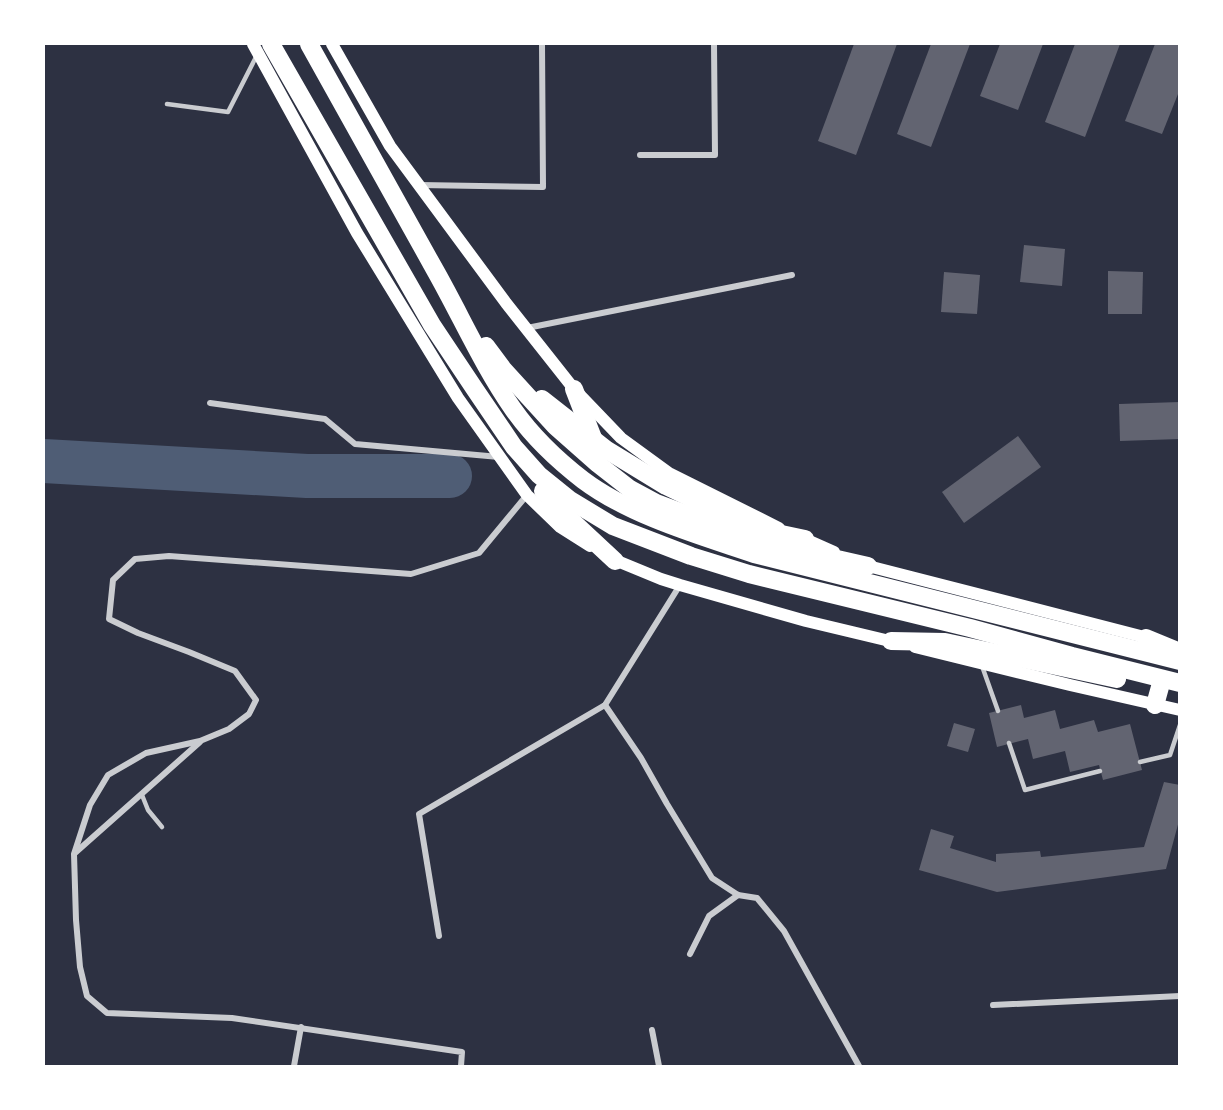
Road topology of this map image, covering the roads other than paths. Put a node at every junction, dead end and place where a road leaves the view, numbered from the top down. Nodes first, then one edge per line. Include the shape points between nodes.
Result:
1 (309, 44) edge
2 (332, 44) edge
3 (542, 44) edge
4 (714, 44) edge
5 (261, 46) edge
6 (167, 104) dead end
7 (640, 155) dead end
8 (420, 185) junction
9 (792, 275) dead end
10 (454, 305) junction
11 (526, 328) junction
12 (504, 369) junction
13 (574, 389) junction
14 (210, 403) dead end
15 (593, 438) junction
16 (507, 452) junction
17 (527, 495) junction
18 (805, 539) junction
19 (615, 561) junction
20 (868, 566) junction
21 (680, 585) junction
22 (1146, 638) junction
23 (891, 641) junction
24 (1179, 644) edge
25 (1179, 652) edge
26 (1179, 661) edge
27 (981, 663) junction
28 (1179, 683) edge
29 (1179, 691) edge
30 (1158, 696) junction
31 (605, 705) junction
32 (1179, 710) edge
33 (998, 711) dead end
34 (1179, 725) edge
35 (200, 741) junction
36 (1009, 744) dead end
37 (1140, 762) dead end
38 (1100, 771) dead end
39 (142, 795) junction
40 (162, 827) dead end
41 (74, 854) junction
42 (738, 895) junction
43 (439, 936) dead end
44 (690, 954) dead end
45 (1179, 996) edge
46 (993, 1005) dead end
47 (301, 1027) junction
48 (652, 1030) dead end
49 (294, 1066) edge
50 (462, 1066) edge
51 (659, 1066) edge
52 (859, 1066) edge

1 - 10 highway
2 - 8 main road via 390,146
3 - 8 street via 543,187
4 - 7 street via 715,155
5 - 6 lane via 228,112
5 - 16 highway
8 - 11 main road
9 - 11 street
10 - 12 highway
10 - 26 highway via 514,411 556,458 613,499 696,535 754,554
11 - 13 main road
12 - 15 highway
12 - 20 highway via 555,426 630,489 656,503 758,541
13 - 15 highway
13 - 18 main road via 621,438 669,473
14 - 16 street via 325,418 355,444
15 - 18 highway via 666,486 753,528
16 - 17 main road
16 - 19 highway
16 - 28 highway via 570,500 613,526 692,556 749,574
17 - 19 main road via 561,528
17 - 35 street via 479,553 411,574 170,556 135,559 113,580 109,619 235,671 256,700 249,714 229,729
18 - 20 main road
19 - 21 main road
20 - 22 main road
21 - 23 main road
21 - 31 street
22 - 24 main road
22 - 25 highway
23 - 27 main road
23 - 30 highway via 945,642
27 - 30 main road
27 - 33 lane
29 - 30 highway
30 - 32 main road
31 - 42 street via 642,758 712,878
31 - 43 street via 419,814
34 - 37 lane via 1170,755
35 - 39 street
35 - 41 street via 146,753 108,775 90,805
36 - 38 lane via 1025,790
39 - 40 lane
39 - 41 street
41 - 47 street via 80,967 87,996 107,1012 232,1018
42 - 44 street via 709,916
42 - 52 street via 757,898 784,931
45 - 46 street
47 - 49 street
47 - 50 street via 462,1052
48 - 51 street

